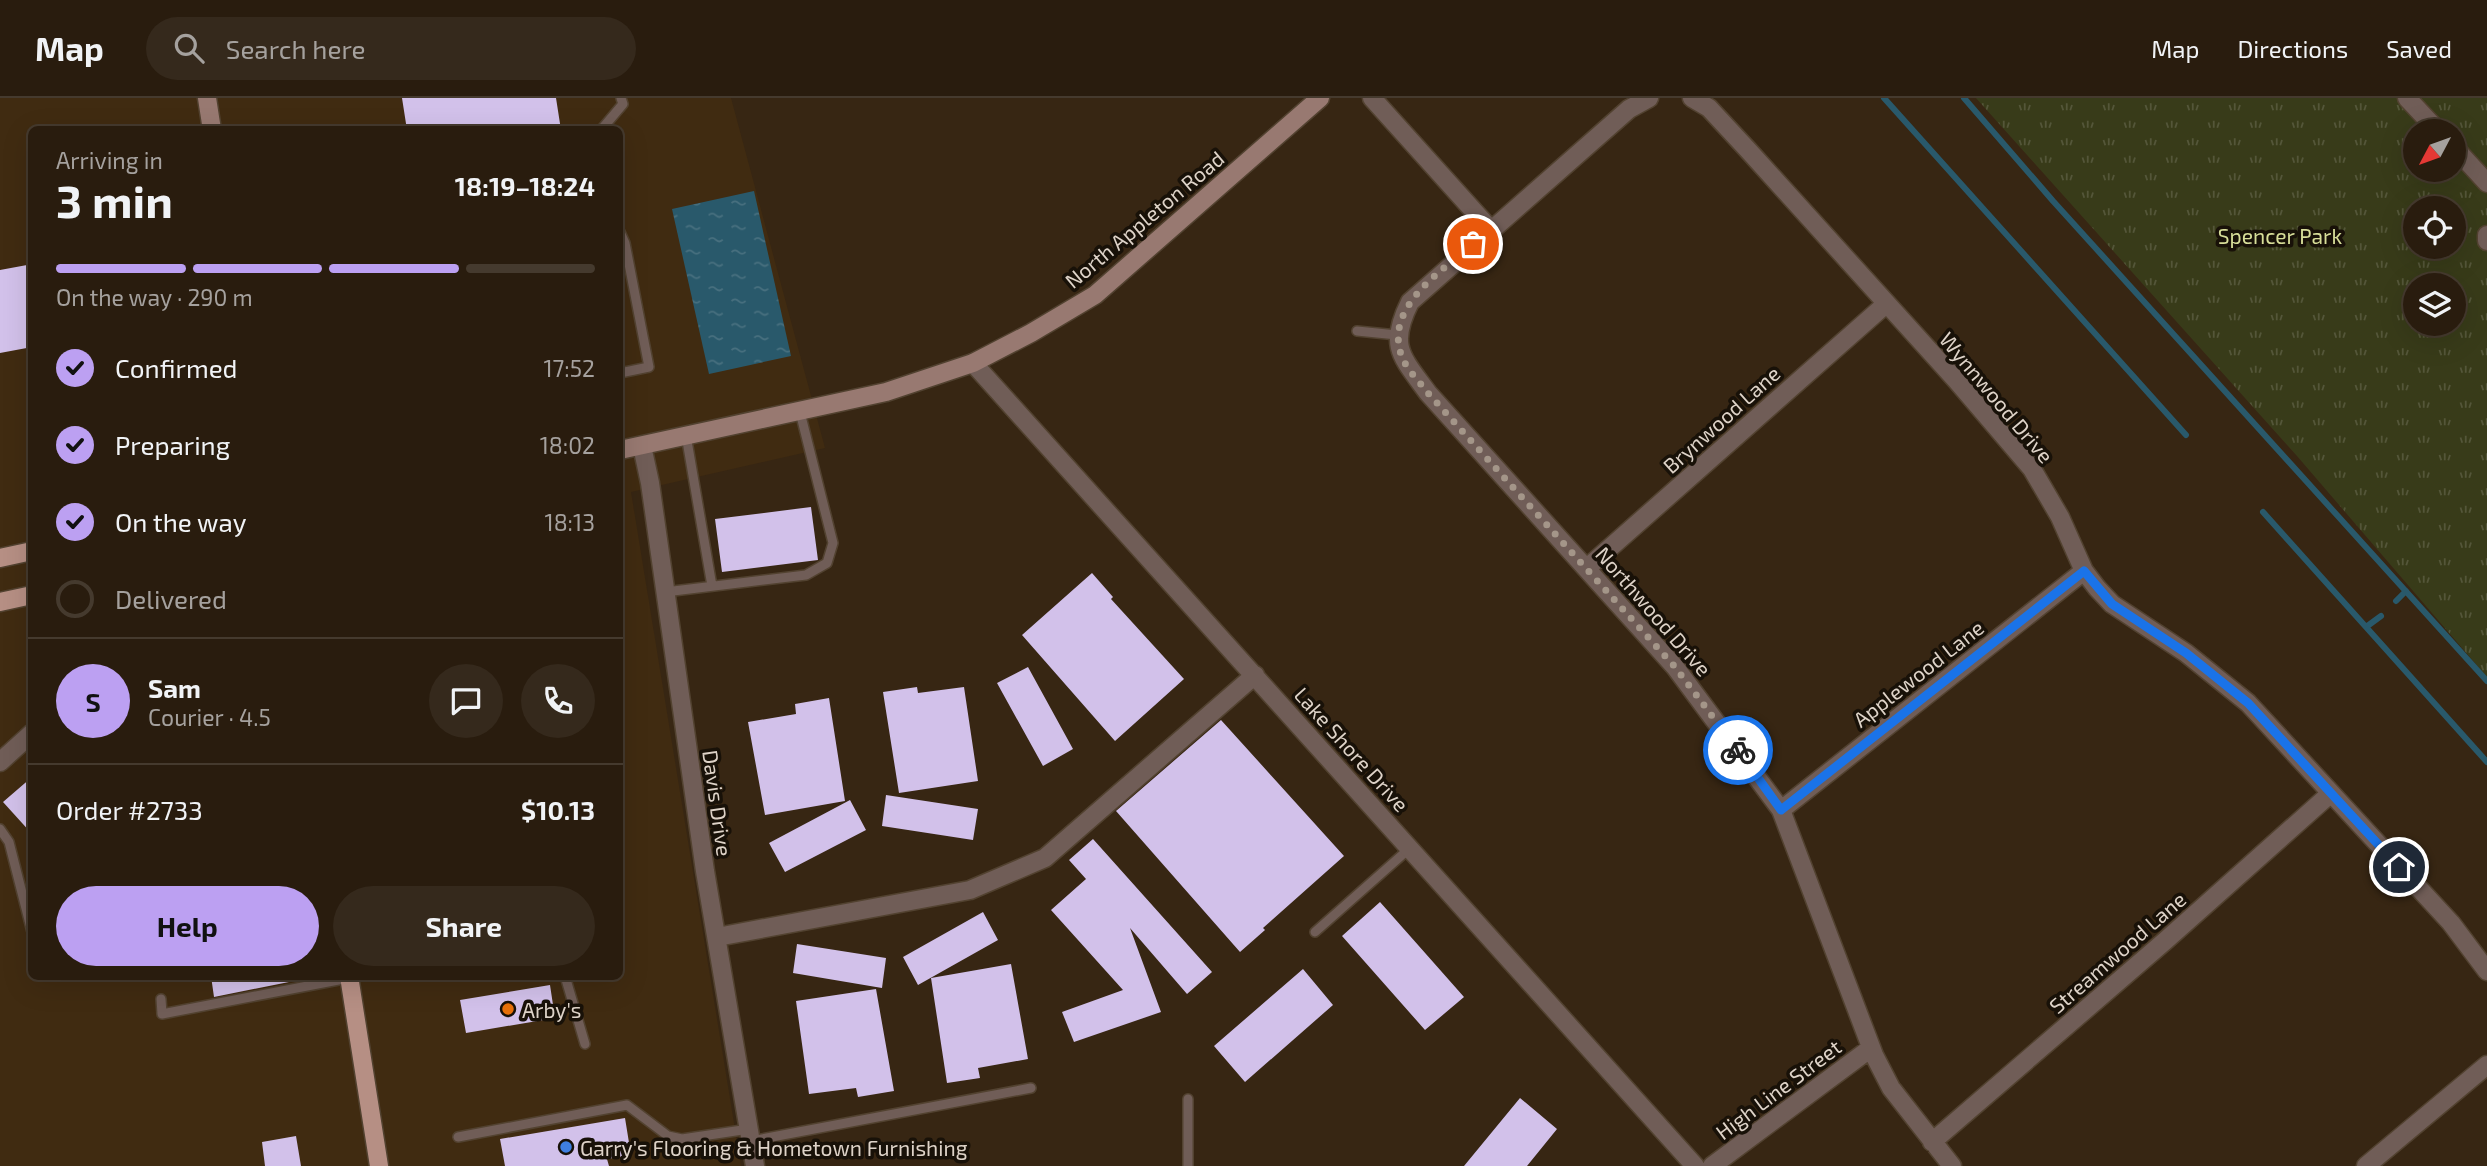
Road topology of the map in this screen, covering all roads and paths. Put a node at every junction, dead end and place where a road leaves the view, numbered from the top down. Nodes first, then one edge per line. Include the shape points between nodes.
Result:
1 (207, 98) edge
2 (621, 98) edge
3 (1320, 98) edge
4 (1372, 98) edge
5 (1649, 98) edge
6 (1692, 98) edge
7 (2407, 98) edge
8 (2427, 119) edge
9 (211, 126) edge
10 (604, 126) edge
11 (2466, 160) edge
12 (2487, 183) edge
13 (1490, 229) junction
14 (2487, 235) edge
15 (623, 239) edge
16 (2487, 241) edge
17 (1886, 304) junction
18 (1357, 331) dead end
19 (1397, 335) junction
20 (973, 363) junction
21 (623, 372) edge
22 (800, 412) junction
23 (686, 435) junction
24 (642, 446) junction
25 (623, 449) edge
26 (28, 552) edge
27 (0, 558) edge
28 (1587, 568) junction
29 (2084, 571) junction
30 (712, 586) junction
31 (665, 592) junction
32 (28, 596) edge
33 (0, 601) edge
34 (1255, 675) junction
35 (28, 737) edge
36 (0, 762) edge
37 (2330, 794) junction
38 (1781, 810) junction
39 (0, 829) edge
40 (1410, 848) junction
41 (28, 916) edge
42 (1315, 932) dead end
43 (717, 937) junction
44 (2487, 971) edge
45 (334, 980) edge
46 (349, 980) edge
47 (566, 980) edge
48 (161, 999) dead end
49 (585, 1044) dead end
50 (1871, 1048) junction
51 (2487, 1065) edge
52 (1031, 1088) dead end
53 (1188, 1099) dead end
54 (750, 1135) junction
55 (457, 1137) dead end
56 (1931, 1142) junction
57 (379, 1166) edge
58 (755, 1166) edge
59 (1188, 1166) edge
60 (1695, 1166) edge
61 (1712, 1166) edge
62 (1952, 1166) edge
63 (2366, 1166) edge

1 - 9 main road
2 - 10 lane via 622,104
3 - 20 main road, North Appleton Road via 1095,295
4 - 13 street
5 - 13 street via 1629,109
6 - 17 street, Wynnwood Drive via 1709,108
7 - 8 street
11 - 12 street
13 - 19 street via 1410,302
14 - 16 street
15 - 21 lane via 649,367
17 - 28 street, Brynwood Lane
17 - 29 street, Wynnwood Drive via 2032,469
18 - 19 lane
19 - 28 street, Northwood Drive via 1402,358 1428,393
20 - 22 main road, North Appleton Road via 886,392
20 - 34 street, Lake Shore Drive
22 - 23 main road, North Appleton Road
22 - 30 lane via 833,543 827,563 806,575
23 - 24 main road, North Appleton Road
23 - 30 lane
24 - 25 main road, North Appleton Road
24 - 31 street, Davis Drive
26 - 27 main road
28 - 38 street, Northwood Drive via 1675,667
29 - 37 street, Wynnwood Drive via 2112,604 2186,653 2248,703
29 - 38 street, Applewood Lane
30 - 31 lane
31 - 43 street, Davis Drive
32 - 33 main road
34 - 40 street, Lake Shore Drive
34 - 43 street via 1045,858 970,890
35 - 36 street
37 - 44 street, Wynnwood Drive via 2451,923
37 - 56 street, Streamwood Lane
38 - 50 street, Northwood Drive
39 - 41 lane via 9,842
40 - 42 lane
40 - 60 street, Lake Shore Drive
43 - 54 street, Davis Drive
45 - 48 lane via 162,1014
46 - 57 main road
47 - 49 lane
50 - 56 street, Northwood Drive via 1891,1088
50 - 61 street, High Line Street
51 - 63 street
52 - 54 lane
53 - 59 lane
54 - 55 lane via 668,1136 627,1105
54 - 58 street, Davis Drive
56 - 62 street, Northwood Drive

